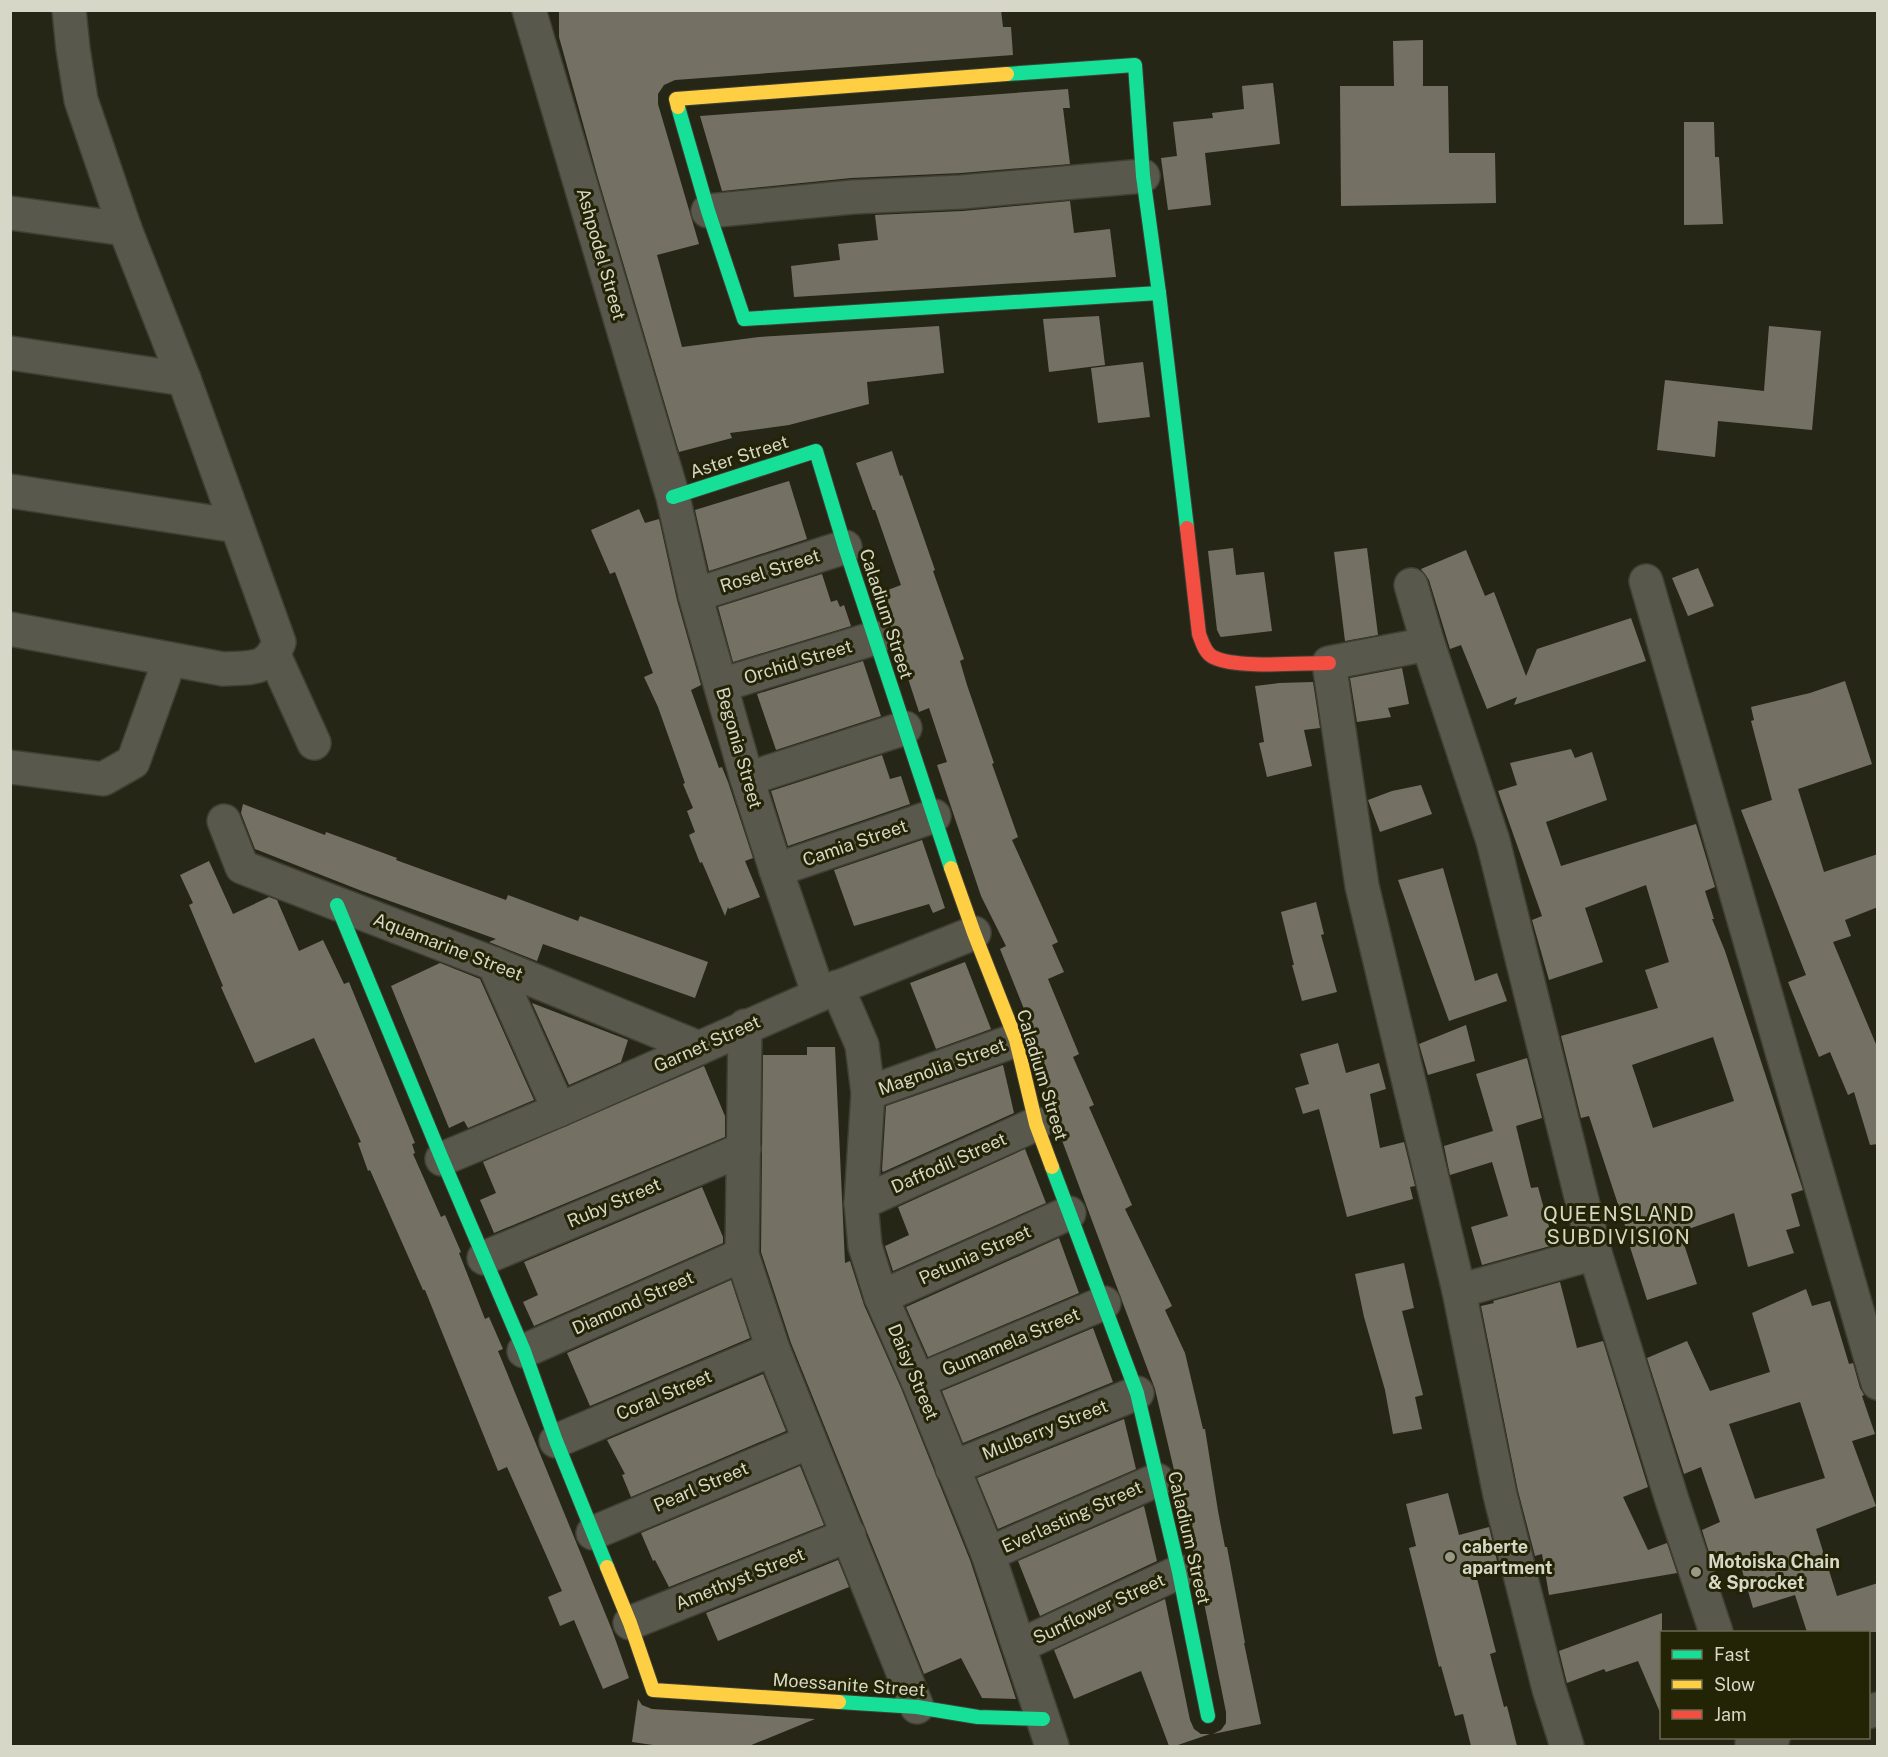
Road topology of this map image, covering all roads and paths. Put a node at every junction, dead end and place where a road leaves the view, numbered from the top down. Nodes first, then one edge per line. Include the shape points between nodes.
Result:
1 (69, 10) edge
2 (529, 10) edge
3 (1143, 176) junction
4 (708, 211) junction
5 (10, 213) edge
6 (124, 229) junction
7 (1159, 293) junction
8 (10, 353) edge
9 (184, 379) junction
10 (816, 451) joint
11 (10, 491) edge
12 (673, 497) junction
13 (237, 526) junction
14 (845, 548) junction
15 (1646, 580) dead end
16 (1411, 585) dead end
17 (695, 595) junction
18 (10, 629) edge
19 (875, 638) junction
20 (1428, 644) junction
21 (274, 655) junction
22 (170, 659) junction
23 (1329, 663) junction
24 (721, 685) junction
25 (905, 728) junction
26 (314, 743) dead end
27 (10, 767) edge
28 (747, 779) junction
29 (934, 816) junction
30 (224, 821) dead end
31 (776, 870) junction
32 (337, 905) junction
33 (974, 933) junction
34 (494, 964) junction
35 (828, 991) junction
36 (745, 1026) junction
37 (1016, 1041) junction
38 (699, 1048) junction
39 (868, 1093) junction
40 (559, 1110) junction
41 (1036, 1124) junction
42 (744, 1149) junction
43 (442, 1159) junction
44 (861, 1203) junction
45 (1069, 1213) junction
46 (1595, 1253) junction
47 (742, 1255) junction
48 (484, 1258) junction
49 (1459, 1291) junction
50 (881, 1297) junction
51 (1104, 1303) junction
52 (773, 1349) junction
53 (524, 1351) junction
54 (918, 1381) junction
55 (1878, 1383) edge
56 (1137, 1393) junction
57 (555, 1441) junction
58 (809, 1442) junction
59 (952, 1468) junction
60 (1157, 1480) junction
61 (593, 1533) junction
62 (849, 1535) junction
63 (988, 1554) junction
64 (1179, 1572) junction
65 (630, 1623) junction
66 (1716, 1631) edge
67 (1019, 1646) junction
68 (917, 1707) junction
69 (1208, 1716) dead end
70 (1047, 1733) edge
71 (1567, 1746) edge

1 - 6 street via 81,100
2 - 12 street, Ashpodel Street
3 - 4 street
3 - 4 street via 1135,65 676,99
3 - 7 street
4 - 7 street via 744,319
5 - 6 street
6 - 9 street
7 - 23 street via 1203,645 1212,657 1232,663
8 - 9 street
9 - 13 street
10 - 12 street, Aster Street
10 - 14 street, Caladium Street
11 - 13 street
12 - 17 street, Begonia Street
13 - 21 street via 279,642
14 - 17 street, Rosel Street
14 - 19 street, Caladium Street
15 - 55 street
16 - 20 street
17 - 24 street, Begonia Street
18 - 22 street
19 - 24 street, Orchid Street
19 - 25 street, Caladium Street
20 - 23 street
20 - 46 street via 1493,841
21 - 22 street via 259,667 223,669
21 - 26 street
22 - 27 street via 133,762 103,779
23 - 49 street via 1362,886
24 - 28 street, Begonia Street
25 - 28 street
25 - 29 street, Caladium Street
28 - 31 street, Begonia Street
29 - 31 street, Camia Street
29 - 33 street, Caladium Street
30 - 32 street, Aquamarine Street via 242,867
31 - 35 street, Begonia Street
32 - 34 street, Aquamarine Street
32 - 43 street
33 - 35 street, Garnet Street
33 - 37 street, Caladium Street
34 - 38 street, Aquamarine Street
34 - 40 street
35 - 36 street, Garnet Street
35 - 39 street, Daisy Street via 862,1045
36 - 38 street, Garnet Street
36 - 42 street
37 - 39 street, Magnolia Street
37 - 41 street, Caladium Street
38 - 40 street, Garnet Street
39 - 44 street, Daisy Street
40 - 43 street, Garnet Street
41 - 44 street, Daffodil Street
41 - 45 street, Caladium Street
42 - 47 street
42 - 48 street, Ruby Street
43 - 48 street
44 - 50 street, Daisy Street via 866,1246
45 - 50 street, Petunia Street
45 - 51 street, Caladium Street
46 - 49 street
46 - 66 street
47 - 52 street
47 - 53 street, Diamond Street
48 - 53 street
49 - 71 street via 1500,1495
50 - 54 street, Daisy Street
51 - 54 street, Gumamela Street
51 - 56 street, Caladium Street
52 - 57 street, Coral Street
52 - 58 street
53 - 57 street
54 - 59 street, Daisy Street
56 - 59 street, Mulberry Street
56 - 60 street, Caladium Street
57 - 61 street
58 - 61 street, Pearl Street
58 - 62 street
59 - 63 street, Daisy Street
60 - 63 street, Everlasting Street
60 - 64 street, Caladium Street
61 - 65 street
62 - 65 street, Amethyst Street
62 - 68 street
63 - 67 street, Daisy Street
64 - 67 street, Sunflower Street
64 - 69 street, Caladium Street
65 - 68 street, Moessanite Street via 653,1690
67 - 70 street, Daisy Street
68 - 70 street, Moessanite Street

